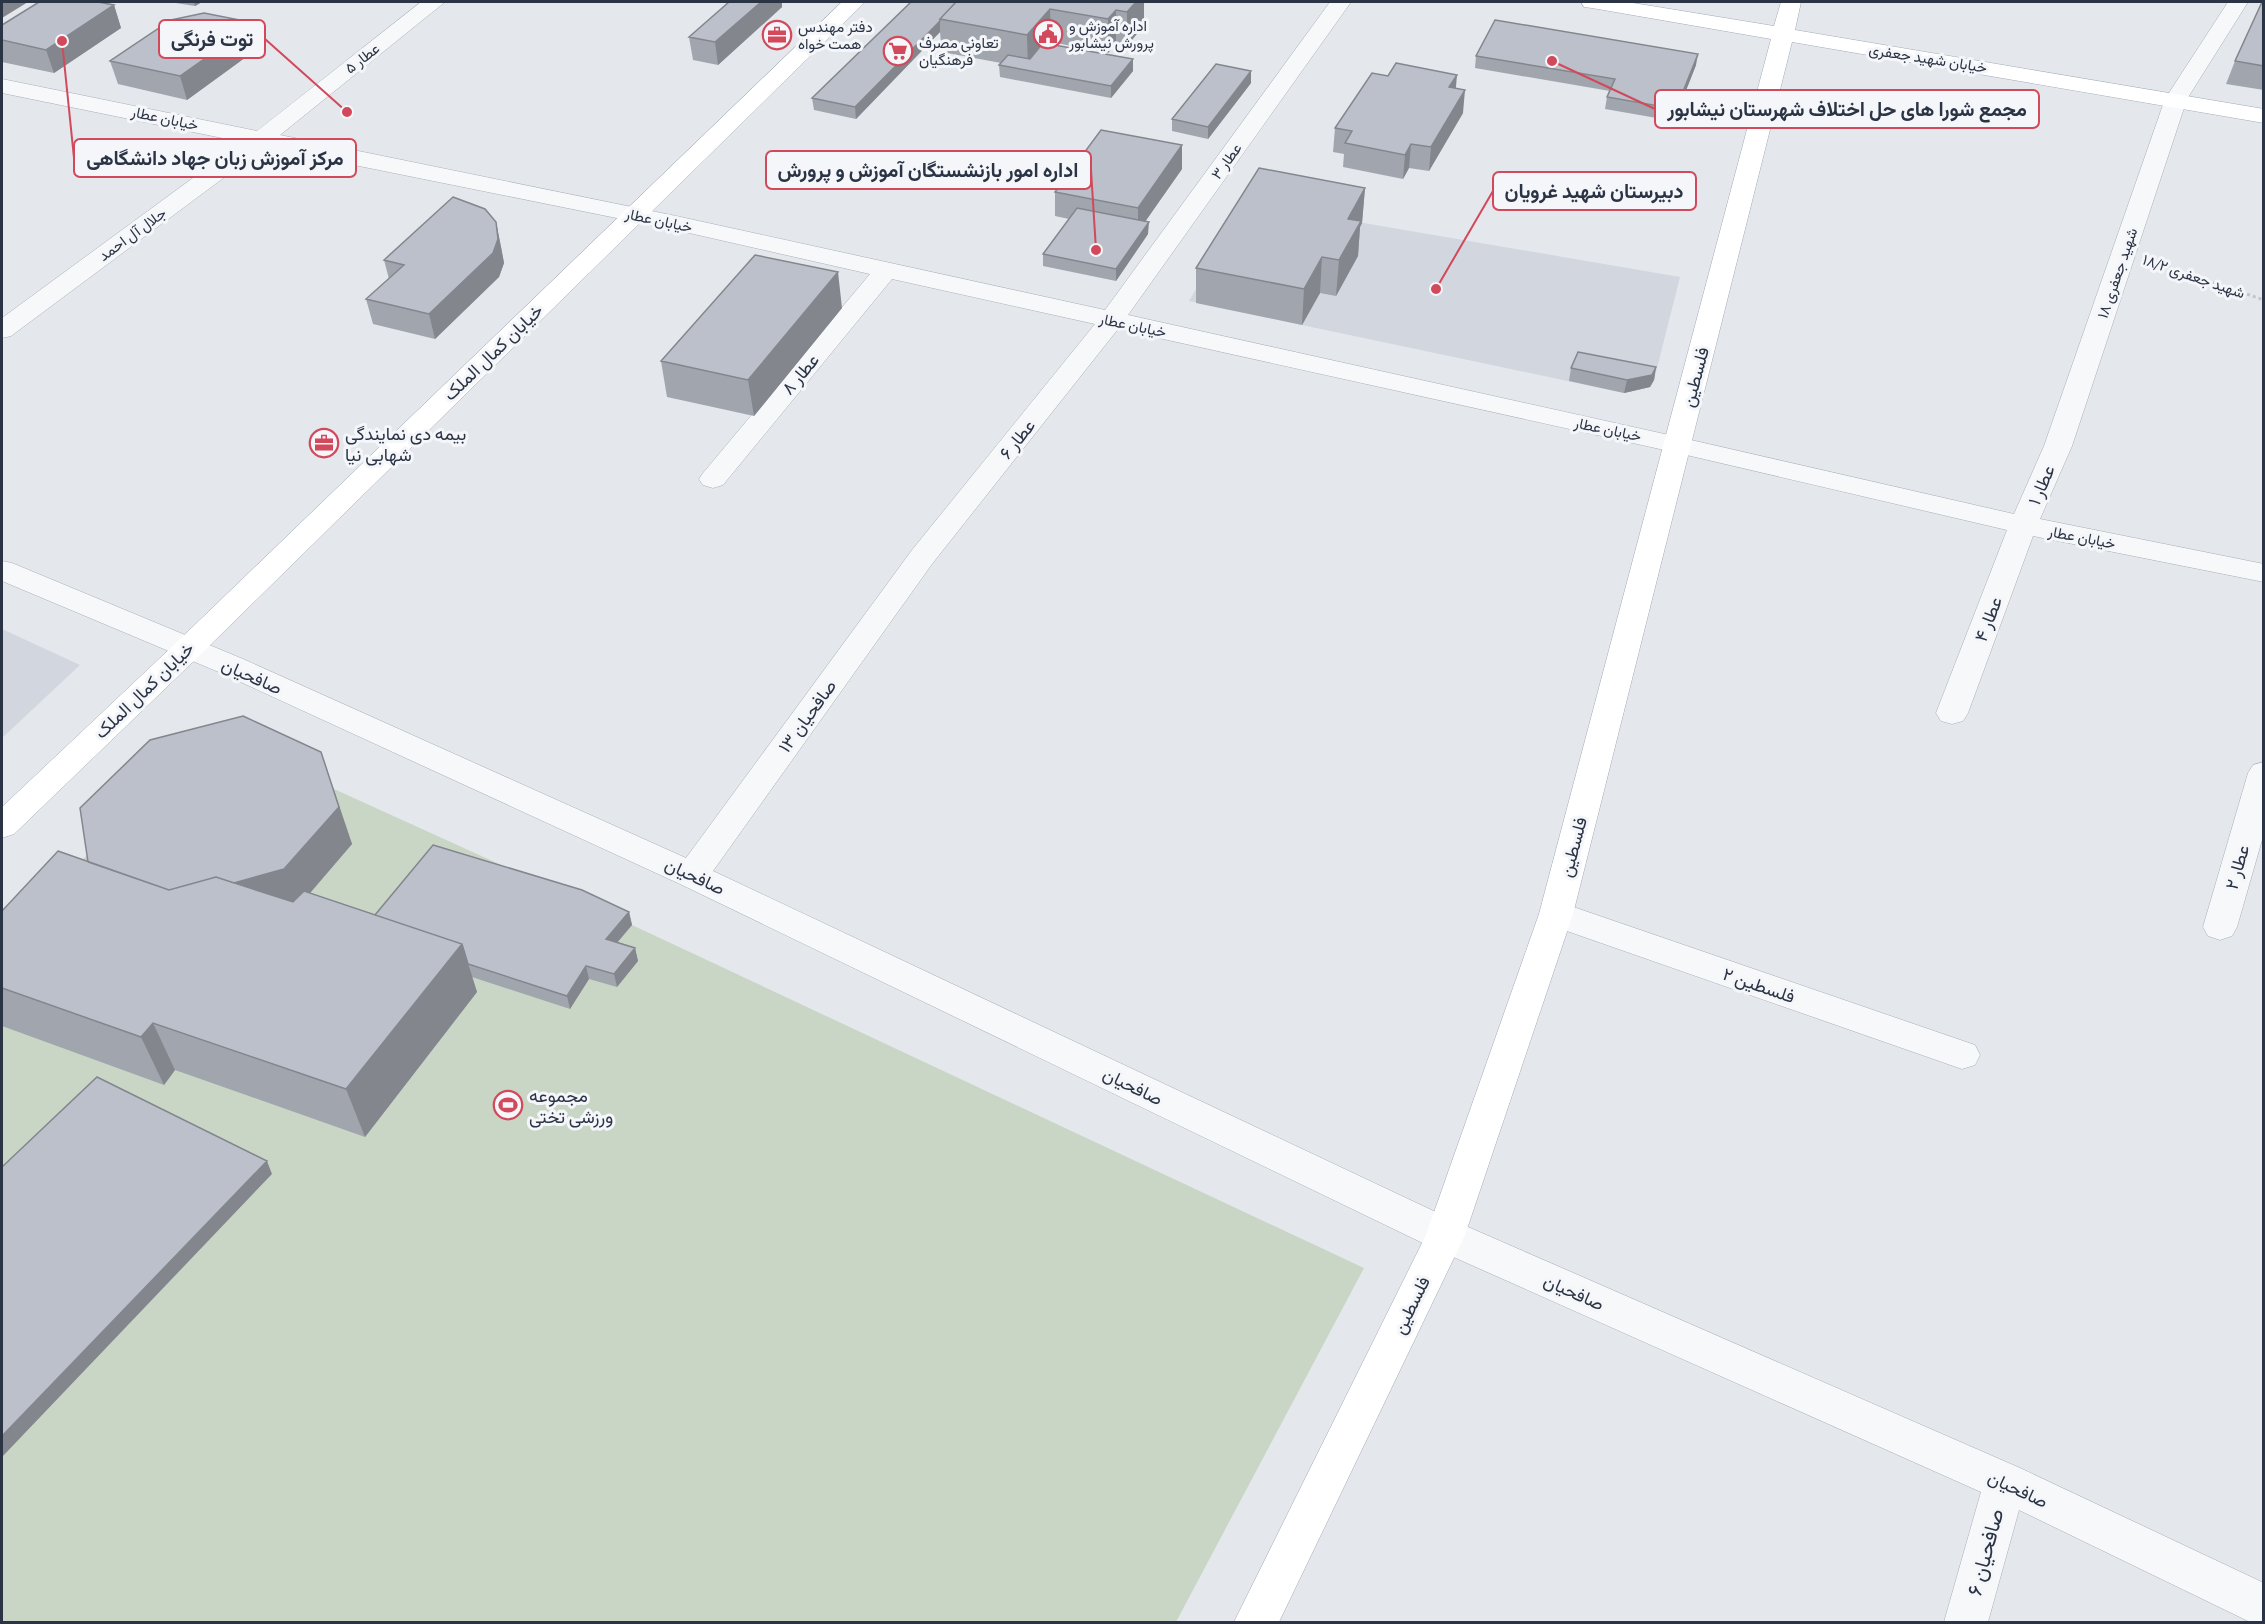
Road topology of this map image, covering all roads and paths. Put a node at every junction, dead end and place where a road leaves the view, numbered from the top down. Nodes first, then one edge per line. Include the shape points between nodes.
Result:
1 (434, 2) edge
2 (854, 2) edge
3 (1341, 2) edge
4 (1592, 2) edge
5 (1713, 2) edge
6 (1791, 2) edge
7 (2238, 2) edge
8 (1639, 9) junction
9 (1784, 34) junction
10 (2, 86) edge
11 (2176, 99) junction
12 (2264, 116) edge
13 (262, 138) junction
14 (633, 215) junction
15 (2124, 252) junction
16 (887, 269) junction
17 (2264, 300) edge
18 (1112, 320) junction
19 (2, 330) edge
20 (1678, 445) junction
21 (2058, 446) joint
22 (713, 479) dead end
23 (2023, 525) junction
24 (922, 557) joint
25 (2, 570) edge
26 (2264, 573) edge
27 (188, 649) junction
28 (1952, 712) dead end
29 (2264, 773) edge
30 (2, 826) edge
31 (692, 875) junction
32 (1556, 914) junction
33 (2220, 927) dead end
34 (1962, 1055) dead end
35 (1445, 1235) junction
36 (2005, 1482) junction
37 (2264, 1606) edge
38 (1256, 1623) edge
39 (1966, 1623) edge

1 - 13 street, عطار ۵
2 - 14 main road, خیابان کمال الملک
3 - 18 street, عطار ۳
4 - 8 main road, خیابان شهید جعفری
5 - 8 main road
6 - 9 main road, فلسطین
7 - 11 street, شهید جعفری ۱۸
8 - 9 main road, خیابان شهید جعفری
9 - 11 main road, خیابان شهید جعفری
9 - 20 main road, فلسطین
10 - 13 street, خیابان عطار
11 - 12 main road, خیابان شهید جعفری
11 - 15 street, شهید جعفری ۱۸
13 - 14 street, خیابان عطار
13 - 19 street, جلال آل احمد
14 - 16 street, خیابان عطار
14 - 27 main road, خیابان کمال الملک
15 - 17 path, شهید جعفری ۱۸/۲
15 - 21 street, شهید جعفری ۱۸
16 - 18 street, خیابان عطار
16 - 22 street, عطار ۸
18 - 20 street, خیابان عطار
18 - 24 street, عطار ۶
20 - 23 street, خیابان عطار
20 - 32 main road, فلسطین
21 - 23 street, عطار ۱
23 - 26 street, خیابان عطار
23 - 28 street, عطار ۴
24 - 31 street, صافحیان ۱۳
25 - 27 street, صافحیان
27 - 30 main road, خیابان کمال الملک
27 - 31 street, صافحیان
29 - 33 street, عطار ۲
31 - 35 street, صافحیان
32 - 34 street, فلسطین ۲
32 - 35 main road, فلسطین
35 - 36 street, صافحیان
35 - 38 main road, فلسطین
36 - 37 street, صافحیان
36 - 39 street, صافحیان ۶

